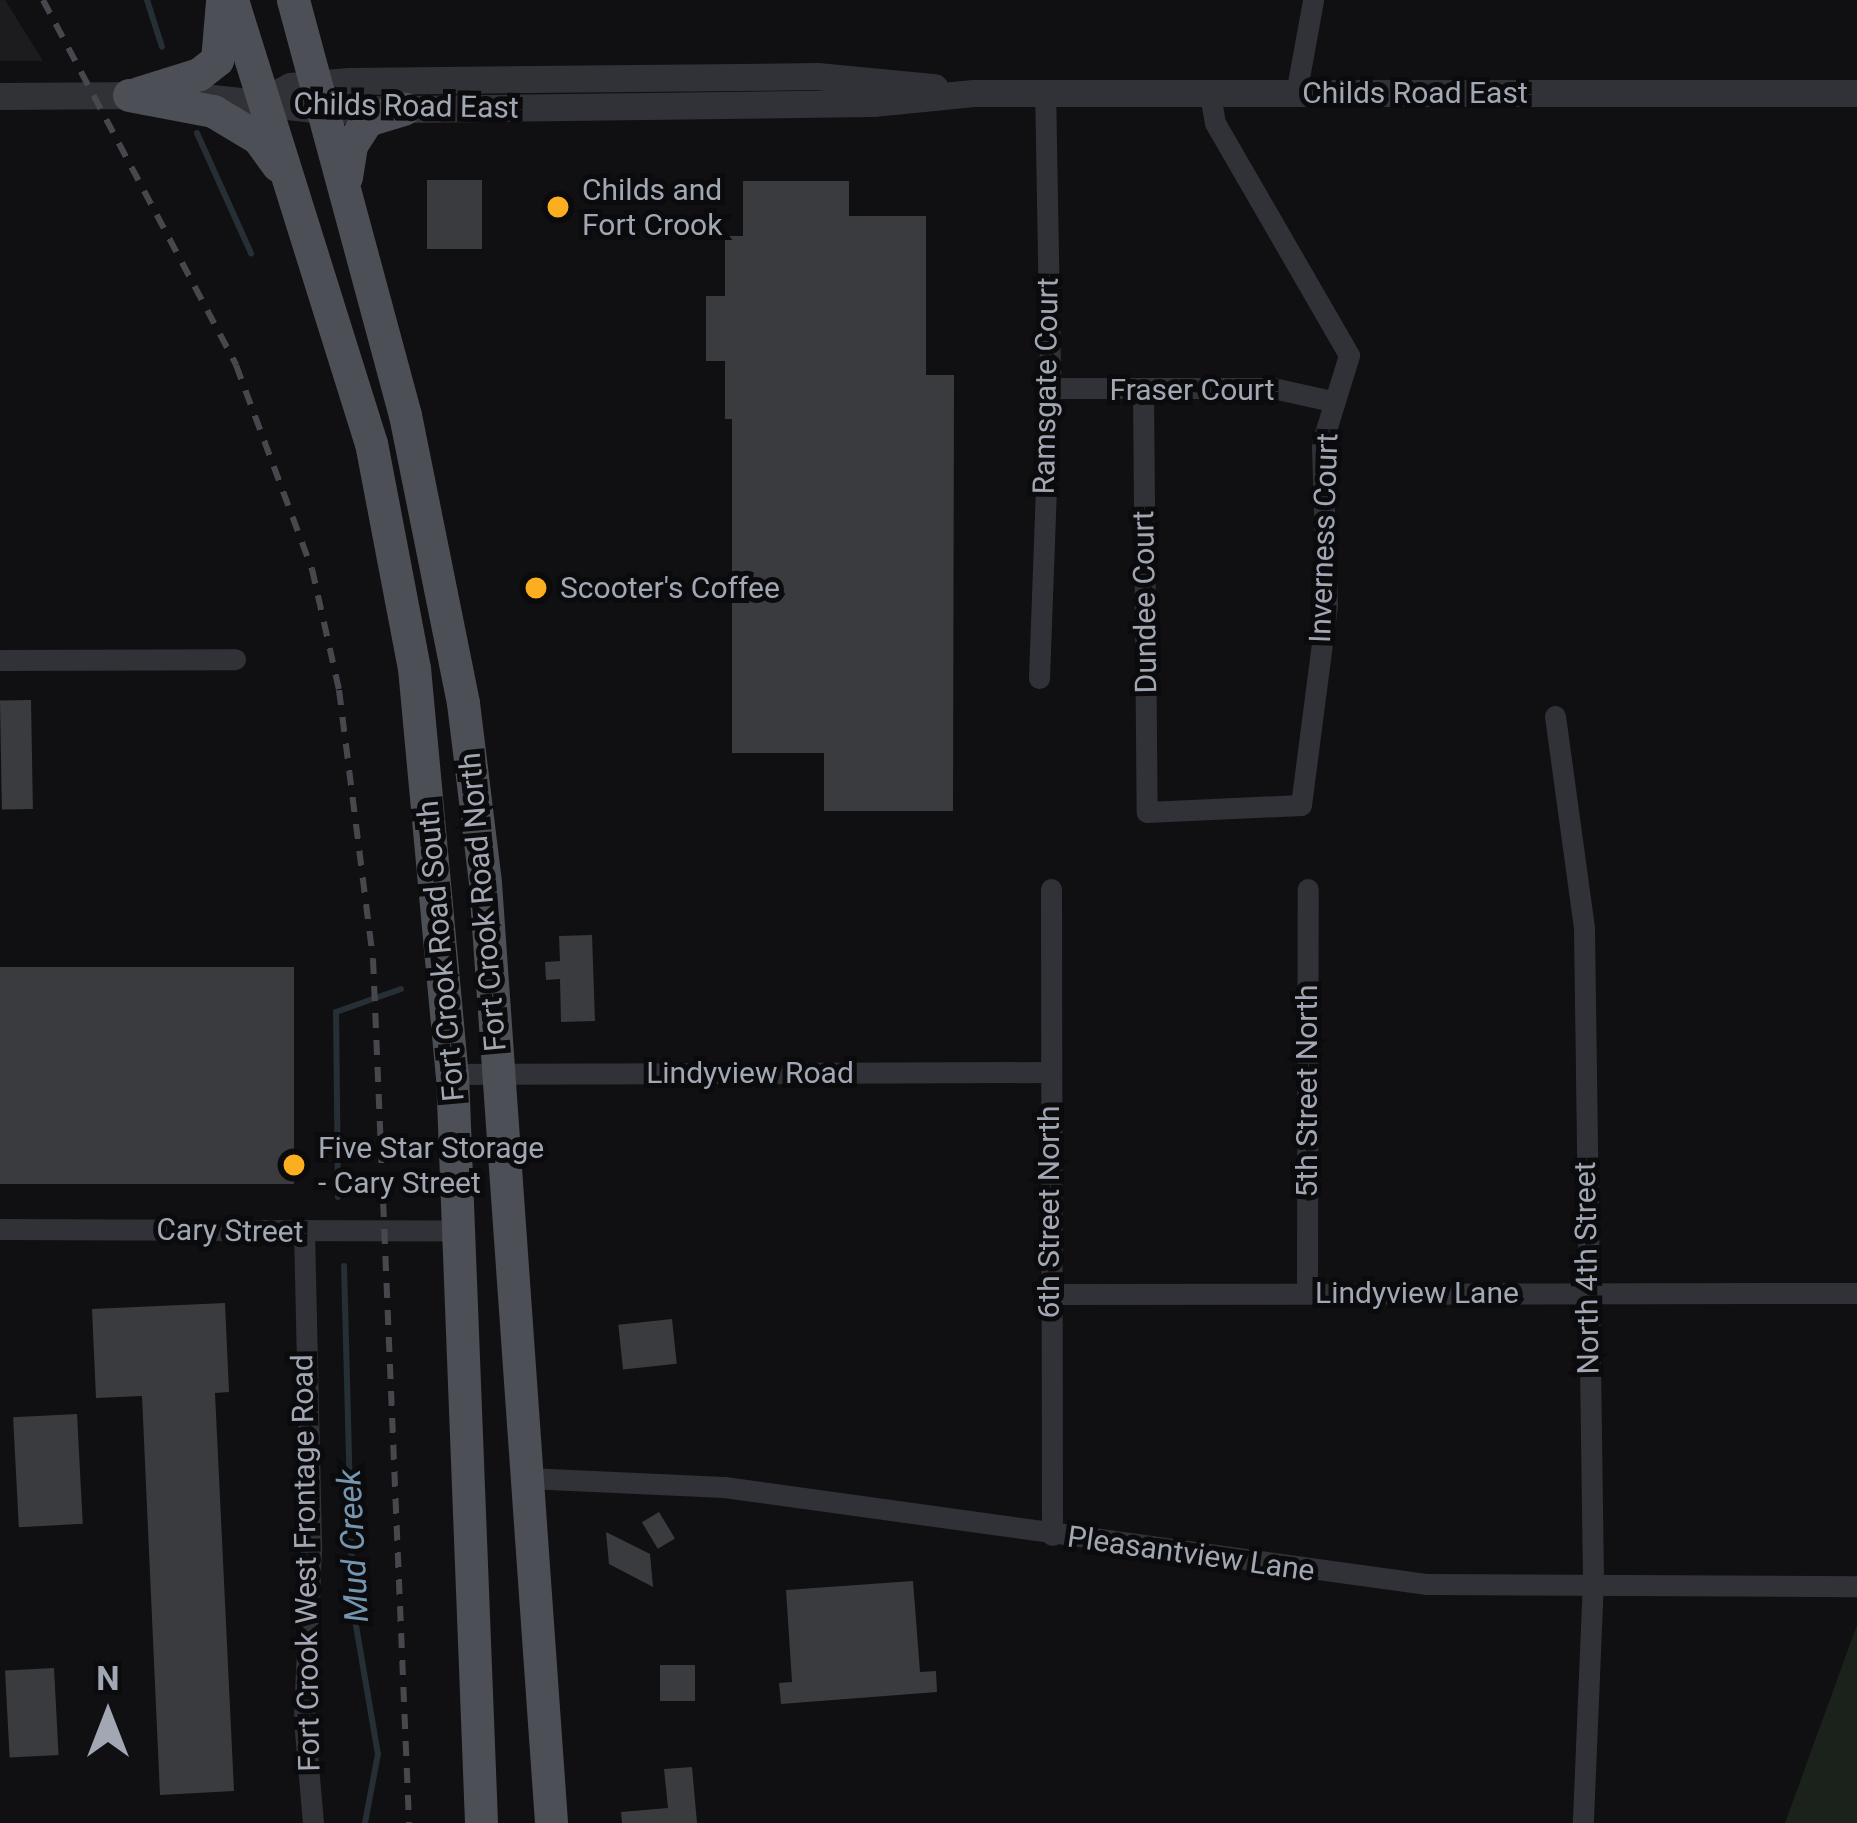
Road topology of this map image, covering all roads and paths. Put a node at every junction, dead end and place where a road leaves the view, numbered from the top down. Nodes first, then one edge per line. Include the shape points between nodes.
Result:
1 (222, 0) edge
2 (232, 0) edge
3 (293, 0) edge
4 (1313, 0) edge
5 (974, 93) junction
6 (1045, 93) junction
7 (1857, 93) edge
8 (1210, 94) junction
9 (1296, 94) junction
10 (129, 95) junction
11 (0, 96) edge
12 (320, 96) junction
13 (265, 99) junction
14 (404, 109) junction
15 (345, 185) junction
16 (296, 197) junction
17 (1050, 388) junction
18 (1143, 391) junction
19 (1332, 401) junction
20 (235, 659) dead end
21 (0, 660) edge
22 (1040, 678) dead end
23 (1555, 716) dead end
24 (1301, 805) joint
25 (1052, 889) dead end
26 (1308, 889) dead end
27 (1048, 1072) junction
28 (452, 1074) junction
29 (498, 1074) junction
30 (0, 1229) edge
31 (304, 1231) junction
32 (460, 1231) junction
33 (1307, 1293) junction
34 (1586, 1293) junction
35 (1857, 1293) edge
36 (1049, 1294) junction
37 (527, 1478) junction
38 (1052, 1535) junction
39 (1593, 1580) junction
40 (1857, 1586) edge
41 (313, 1823) edge
42 (481, 1823) edge
43 (550, 1823) edge
44 (1583, 1823) edge

1 - 10 main road via 217,60 186,79
2 - 13 main road
3 - 12 main road, Fort Crook Road North
4 - 9 street
5 - 6 street, Childs Road East
5 - 12 street, Childs Road East via 817,76
5 - 14 street, Childs Road East via 854,104
6 - 8 street, Childs Road East
6 - 17 street, Ramsgate Court
7 - 9 street, Childs Road East
8 - 9 street, Childs Road East
8 - 19 street, Inverness Court via 1215,123 1348,355
10 - 11 street
10 - 13 street
10 - 16 main road via 214,111 244,127
12 - 13 street, Childs Road East
12 - 14 street, Childs Road East
12 - 15 main road, Fort Crook Road North
13 - 16 main road, Fort Crook Road South
14 - 15 main road via 357,131
15 - 29 main road, Fort Crook Road North via 446,605 480,838
16 - 28 main road, Fort Crook Road South via 371,443 405,608
17 - 18 street, Fraser Court
17 - 22 street, Ramsgate Court
18 - 19 street, Fraser Court via 1273,388
18 - 24 street, Dundee Court via 1147,812
19 - 24 street, Inverness Court via 1322,443 1327,606
20 - 21 street
23 - 34 street, North 4th Street via 1584,928
25 - 27 street, 6th Street North
26 - 33 street, 5th Street North
27 - 29 street, Lindyview Road
27 - 36 street, 6th Street North
28 - 29 street, Lindyview Road
28 - 32 main road, Fort Crook Road South
29 - 37 main road, Fort Crook Road North
30 - 31 street, Cary Street
31 - 32 street, Cary Street
31 - 41 street, Fort Crook West Frontage Road via 311,1551 304,1720
32 - 42 main road, Fort Crook Road South
33 - 34 street, Lindyview Lane
33 - 36 street, Lindyview Lane
34 - 35 street, Lindyview Lane
34 - 39 street, North 4th Street
36 - 38 street, 6th Street North
37 - 38 street, Pleasantview Lane via 724,1487
37 - 43 main road, Fort Crook Road North
38 - 39 street, Pleasantview Lane via 1427,1584
39 - 40 street, Pleasantview Lane
39 - 44 street, North 4th Street

